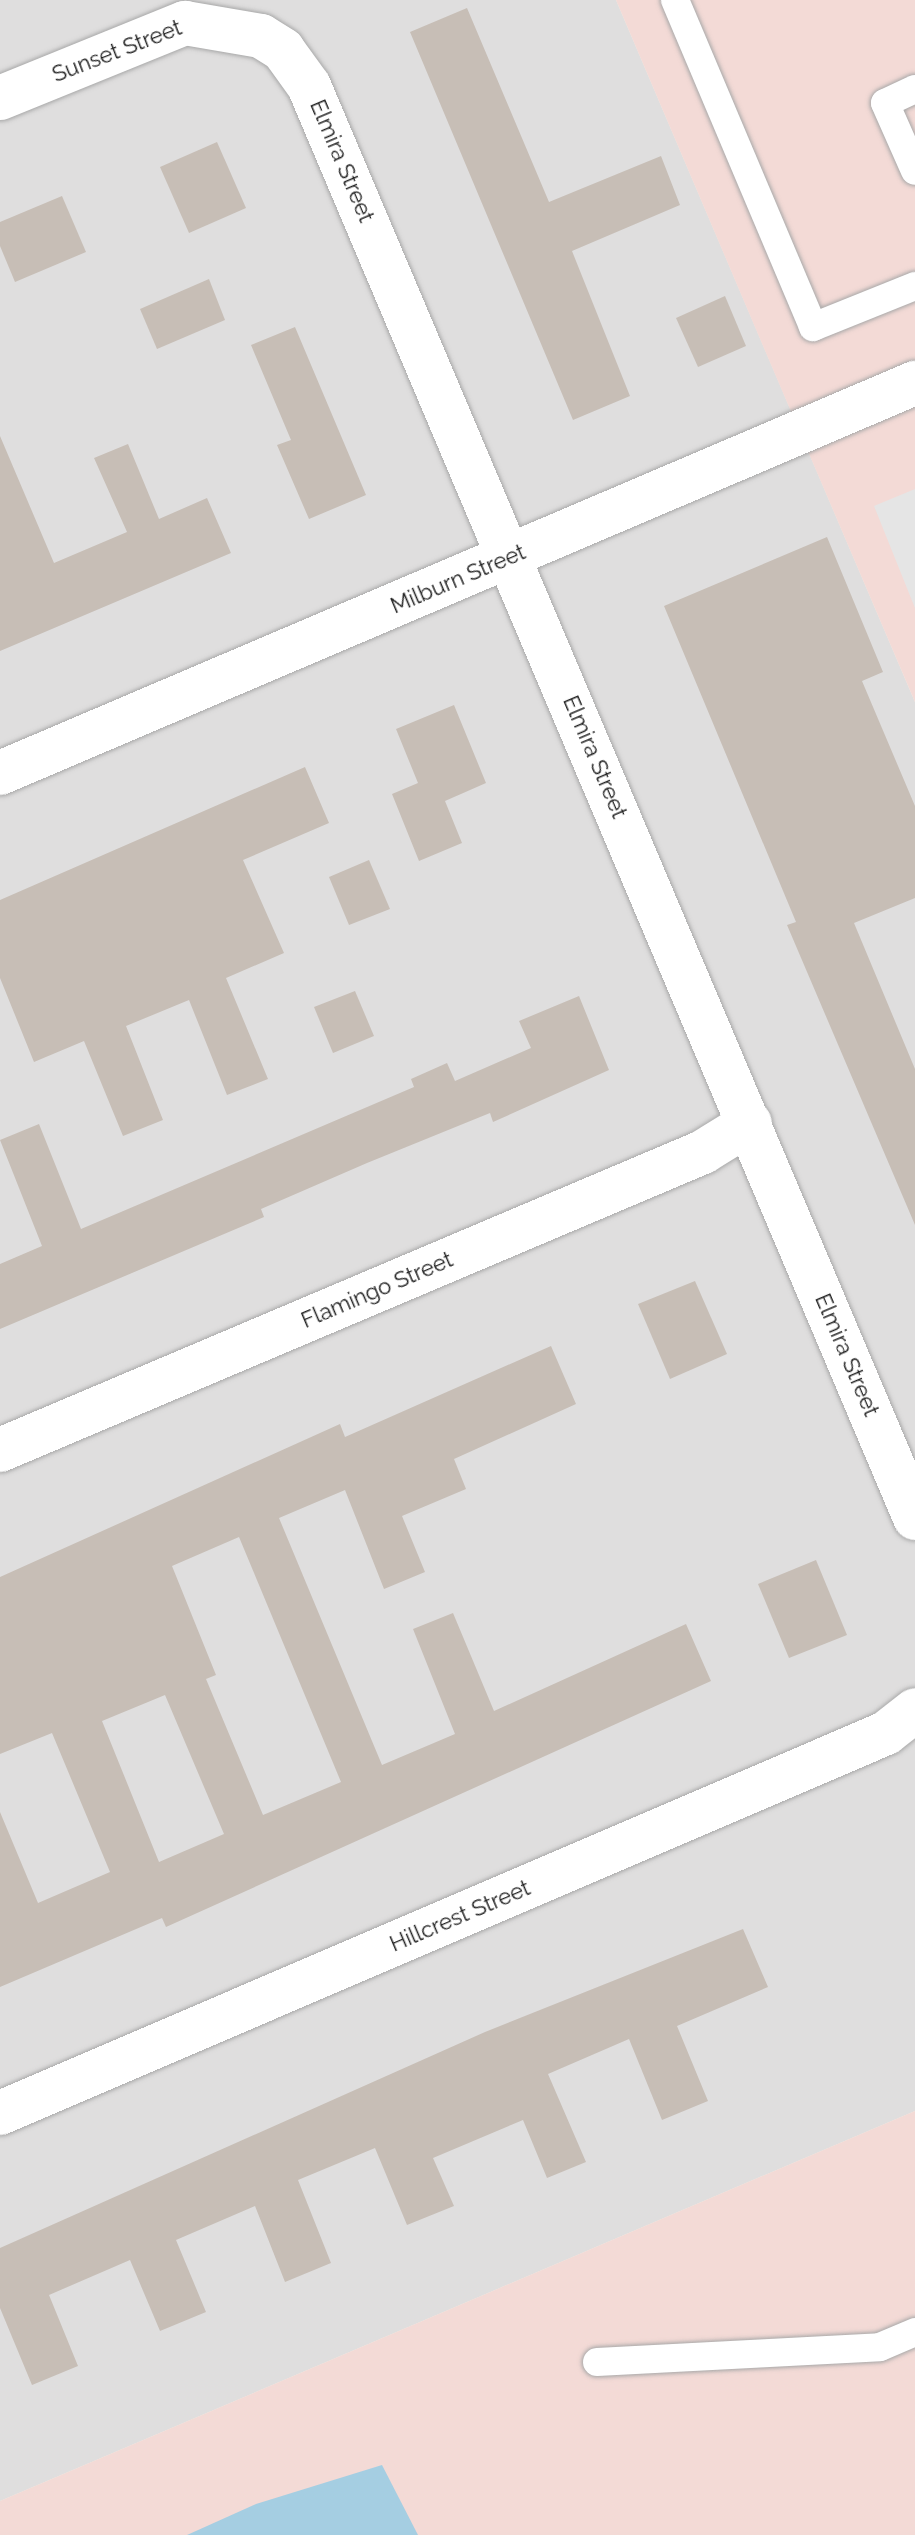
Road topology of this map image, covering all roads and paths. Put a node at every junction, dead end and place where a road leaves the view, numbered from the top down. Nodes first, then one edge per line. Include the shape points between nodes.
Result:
1 (675, 0) edge
2 (237, 28) joint
3 (915, 89) edge
4 (0, 98) edge
5 (915, 171) edge
6 (915, 286) edge
7 (915, 383) edge
8 (510, 556) junction
9 (0, 773) edge
10 (750, 1123) junction
11 (0, 1450) edge
12 (915, 1518) edge
13 (915, 1710) edge
14 (0, 2113) edge
15 (915, 2332) edge
16 (597, 2362) dead end

1 - 6 lane via 813,327
2 - 4 street, Sunset Street via 185,23
2 - 8 street, Elmira Street via 283,50 309,86
3 - 5 lane via 885,103
7 - 8 street, Milburn Street
8 - 9 street, Milburn Street
8 - 10 street, Elmira Street
10 - 11 street, Flamingo Street via 703,1152
10 - 12 street, Elmira Street
13 - 14 street, Hillcrest Street via 886,1733
15 - 16 lane via 880,2347

